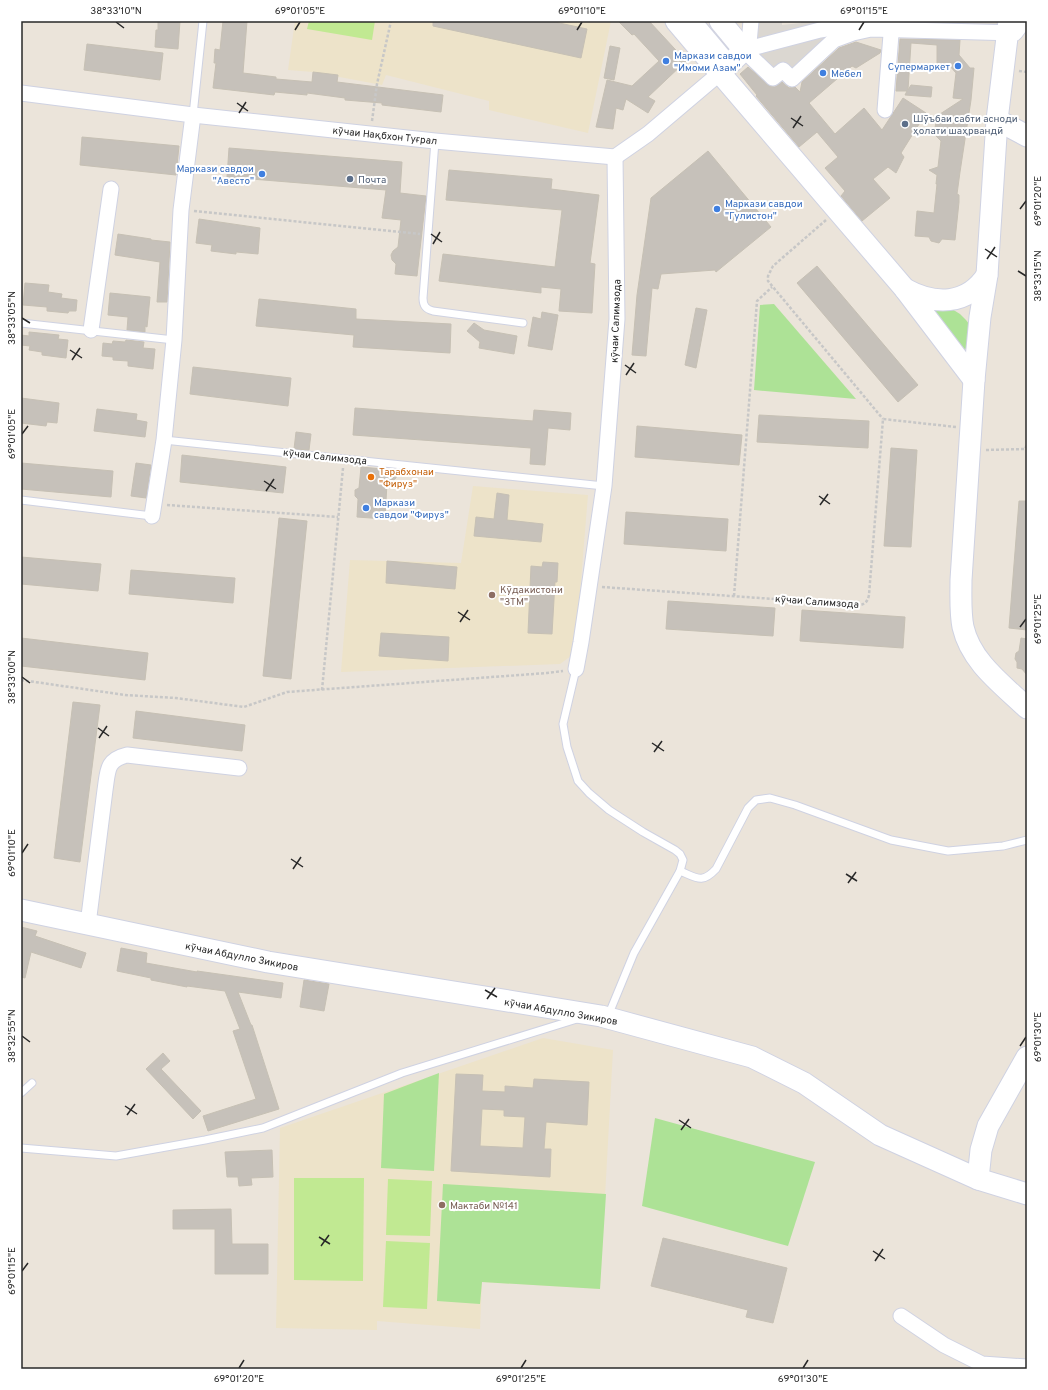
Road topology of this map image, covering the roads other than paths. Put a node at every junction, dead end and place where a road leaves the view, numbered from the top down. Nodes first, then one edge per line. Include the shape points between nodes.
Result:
1 (203, 21) edge
2 (676, 21) edge
3 (694, 21) edge
4 (720, 21) edge
5 (747, 21) edge
6 (751, 21) edge
7 (895, 22) edge
8 (1012, 25) edge
9 (731, 62) junction
10 (21, 93) edge
11 (885, 110) dead end
12 (193, 115) junction
13 (997, 120) junction
14 (1027, 136) edge
15 (435, 141) junction
16 (615, 157) junction
17 (111, 189) dead end
18 (986, 275) junction
19 (904, 288) junction
20 (941, 300) junction
21 (21, 323) edge
22 (523, 323) dead end
23 (91, 330) junction
24 (978, 337) junction
25 (174, 340) junction
26 (949, 348) junction
27 (974, 380) junction
28 (164, 440) junction
29 (604, 486) junction
30 (21, 500) edge
31 (153, 510) joint
32 (576, 669) joint
33 (1027, 708) edge
34 (239, 768) dead end
35 (1027, 840) edge
36 (680, 871) junction
37 (21, 910) edge
38 (88, 924) junction
39 (599, 1016) junction
40 (1027, 1057) edge
41 (32, 1083) dead end
42 (21, 1093) edge
43 (21, 1148) edge
44 (978, 1179) junction
45 (1027, 1194) edge
46 (901, 1316) dead end
47 (1027, 1367) edge

1 - 12 lane
2 - 9 street
3 - 9 street
4 - 9 street
5 - 9 street
6 - 8 street via 748,54 773,78 783,70 792,79 832,42 862,30
7 - 8 street
7 - 9 street via 838,27
7 - 11 street
8 - 13 street
9 - 16 street via 648,134
9 - 19 street via 838,210
10 - 12 street, кӯчаи Нақбхон Туғрал
12 - 15 street, кӯчаи Нақбхон Туғрал
12 - 25 street via 181,210
13 - 14 street
13 - 18 street
15 - 16 street, кӯчаи Нақбхон Туғрал
15 - 22 lane via 423,305 433,311
16 - 29 street, кӯчаи Салимзода via 617,319
17 - 23 street
18 - 20 street via 978,287 968,295
18 - 24 street
19 - 20 street via 921,297
19 - 26 street
20 - 24 street via 968,312
21 - 23 lane
23 - 25 lane
24 - 26 street via 967,352 959,353
24 - 27 street
25 - 28 street
26 - 27 street
27 - 33 street via 961,580 963,626 968,644 977,660
28 - 29 lane, кӯчаи Салимзода
28 - 31 street
29 - 32 street, кӯчаи Салимзода
30 - 31 lane
32 - 36 lane via 563,724 578,781 609,810 680,854 683,860
34 - 38 street via 127,755 117,757 112,762 105,790
35 - 36 lane via 1003,846 948,851 891,840 770,798 756,800 748,808 716,869 708,876 703,879
36 - 39 lane
37 - 38 street, кӯчаи Абдулло Зикиров
38 - 39 street, кӯчаи Абдулло Зикиров via 268,962
39 - 43 lane via 402,1073 263,1128 116,1156
39 - 44 street, кӯчаи Абдулло Зикиров via 752,1057 804,1083 880,1135
40 - 44 street via 988,1126 981,1150
41 - 42 lane
44 - 45 street, кӯчаи Абдулло Зикиров
46 - 47 street via 944,1345 982,1364

